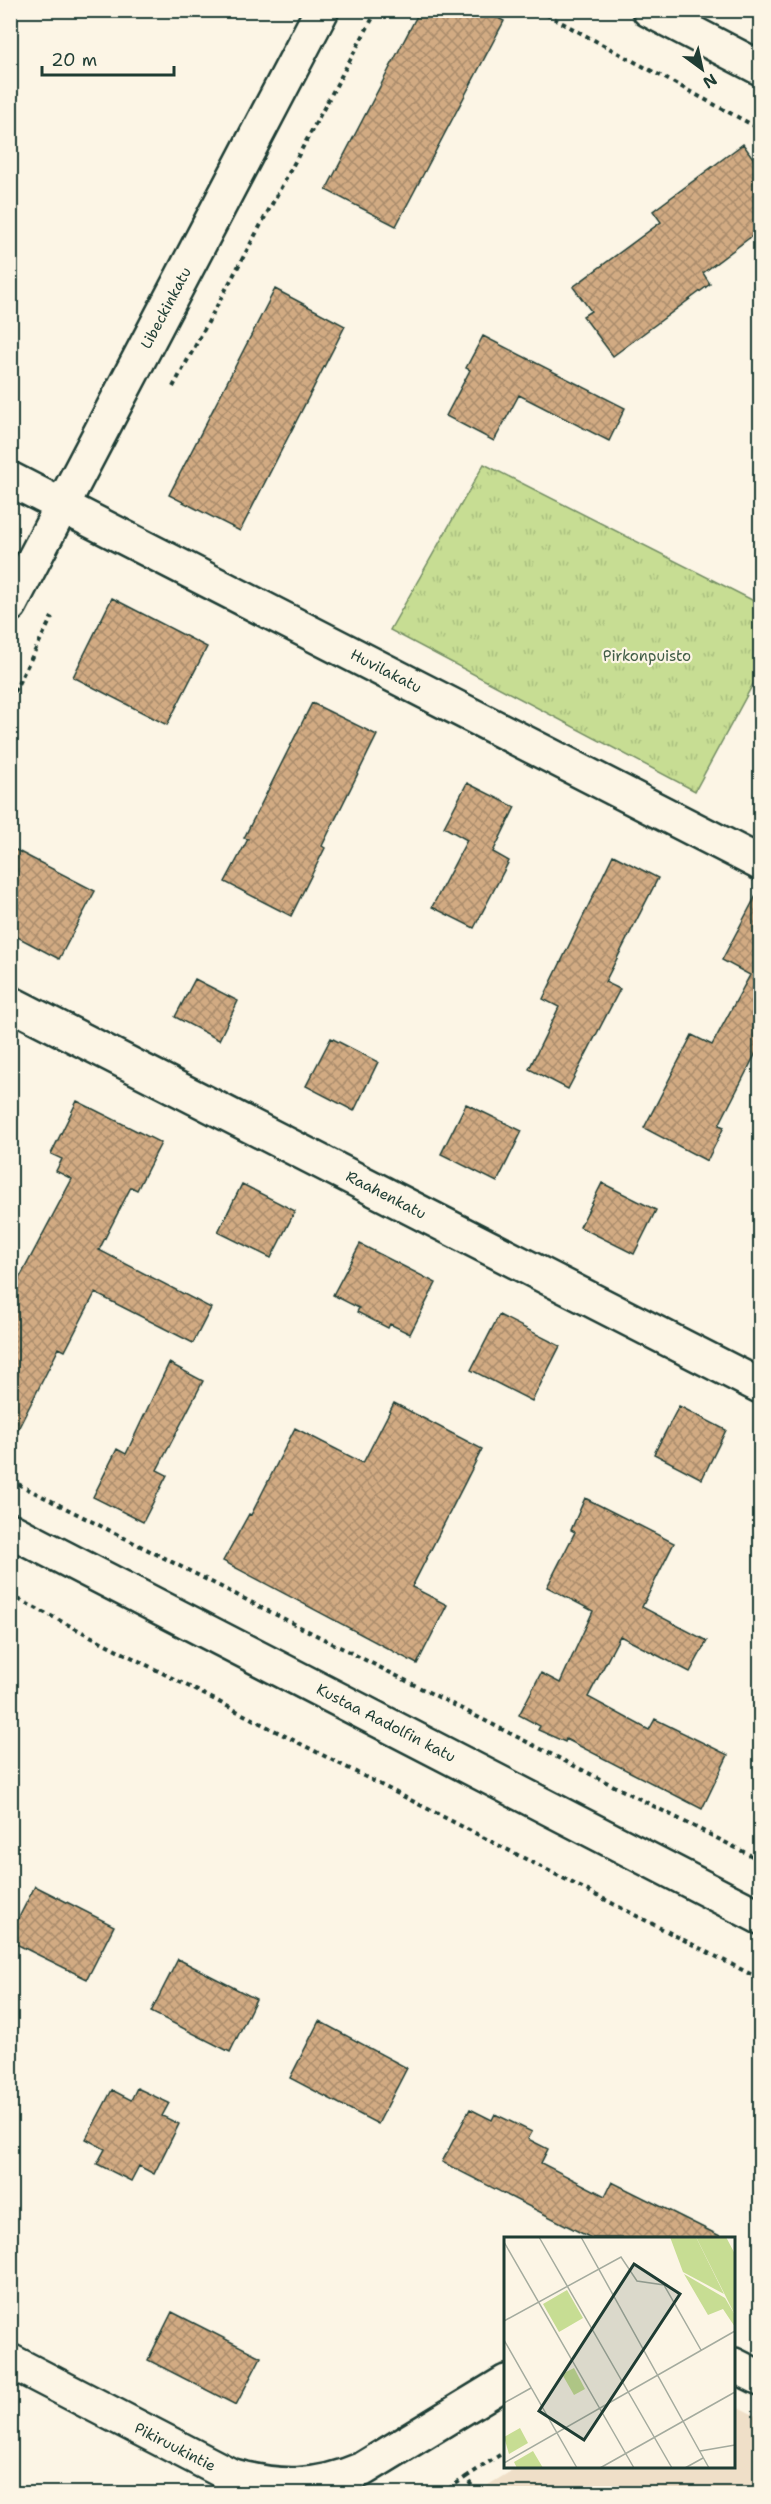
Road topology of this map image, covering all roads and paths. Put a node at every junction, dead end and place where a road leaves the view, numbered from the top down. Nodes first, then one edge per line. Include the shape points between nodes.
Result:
1 (322, 10) edge
2 (377, 10) edge
3 (538, 10) edge
4 (649, 10) edge
5 (760, 68) edge
6 (760, 129) edge
7 (172, 388) dead end
8 (10, 479) edge
9 (63, 505) junction
10 (10, 605) edge
11 (57, 607) dead end
12 (10, 700) edge
13 (760, 862) edge
14 (10, 1003) edge
15 (760, 1386) edge
16 (10, 1480) edge
17 (10, 1530) edge
18 (10, 1595) edge
19 (760, 1860) edge
20 (760, 1917) edge
21 (760, 1979) edge
22 (10, 2361) edge
23 (735, 2366) edge
24 (760, 2378) edge
25 (504, 2383) edge
26 (504, 2452) edge
27 (466, 2477) junction
28 (441, 2493) edge
29 (477, 2493) edge

1 - 9 street, Libeckinkatu
2 - 7 path
3 - 6 path
4 - 5 street
8 - 9 street, Huvilakatu
9 - 10 street, Libeckinkatu
9 - 13 street, Huvilakatu
11 - 12 path
14 - 15 street, Raahenkatu
16 - 19 path
17 - 20 street, Kustaa Aadolfin katu
18 - 21 path
22 - 25 street, Pikiruukintie via 230,2475 286,2486 340,2479 363,2469
23 - 24 street
26 - 27 path
27 - 28 path
27 - 29 path

